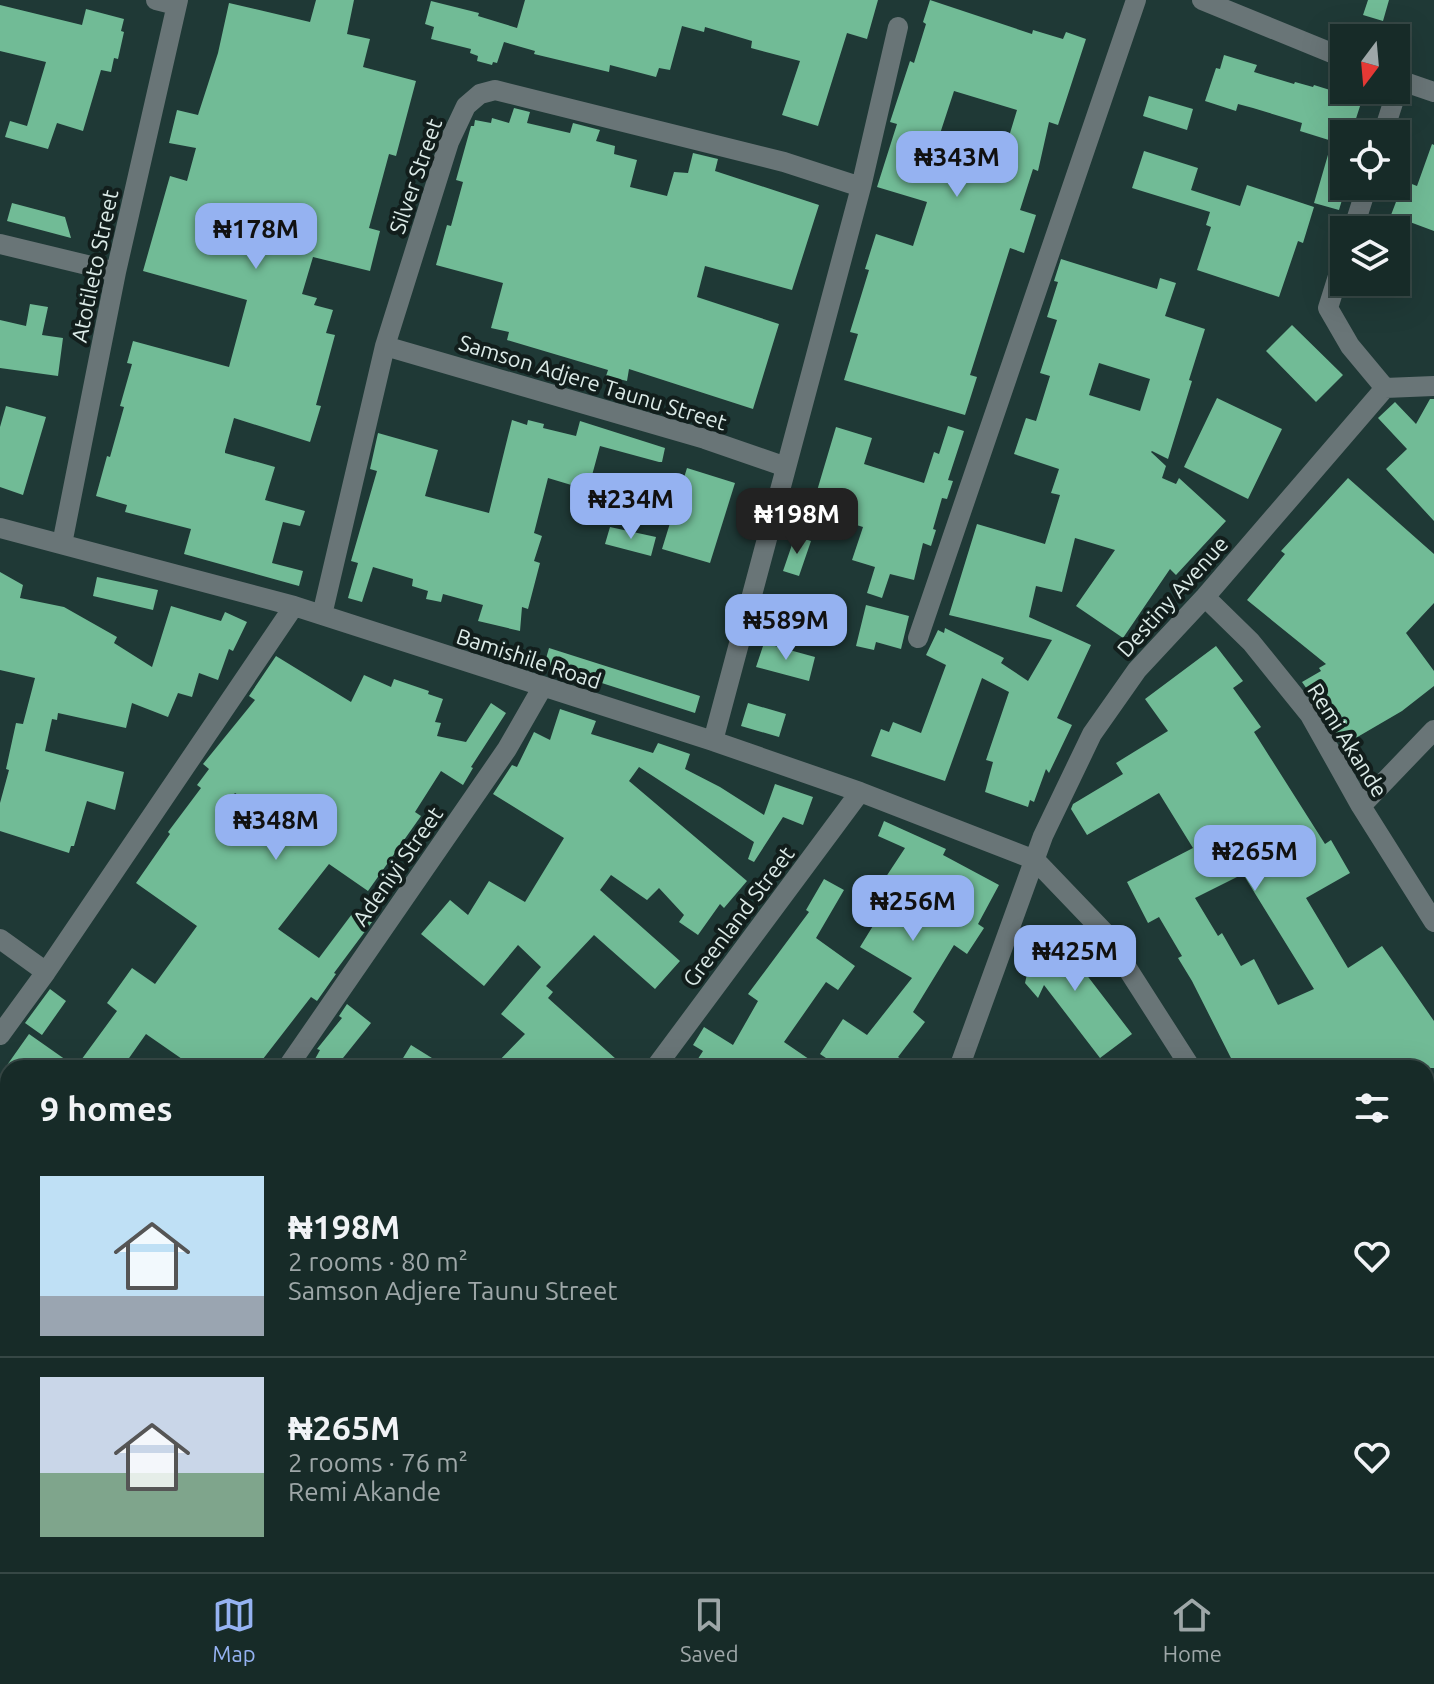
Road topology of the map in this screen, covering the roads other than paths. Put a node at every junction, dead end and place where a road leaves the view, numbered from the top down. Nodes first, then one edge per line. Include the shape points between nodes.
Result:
1 (1136, 0) edge
2 (1202, 0) edge
3 (170, 2) edge
4 (898, 27) dead end
5 (1330, 52) edge
6 (1410, 84) edge
7 (1434, 92) edge
8 (861, 187) junction
9 (0, 244) edge
10 (116, 272) junction
11 (1332, 296) edge
12 (385, 346) junction
13 (1434, 386) edge
14 (1385, 388) junction
15 (786, 467) junction
16 (0, 528) edge
17 (62, 544) junction
18 (1205, 597) junction
19 (294, 606) junction
20 (322, 615) junction
21 (918, 638) dead end
22 (542, 688) junction
23 (1434, 730) edge
24 (713, 741) junction
25 (860, 792) junction
26 (1361, 806) junction
27 (1035, 860) junction
28 (1434, 922) edge
29 (0, 939) edge
30 (46, 972) junction
31 (0, 1035) edge
32 (293, 1060) edge
33 (661, 1060) edge
34 (962, 1060) edge
35 (1186, 1060) edge

1 - 21 street
2 - 5 street
3 - 10 street, Atotileto Street
4 - 8 street
6 - 7 street
8 - 12 street, Silver Street via 784,162 495,90 480,94 466,106 449,142
8 - 15 street
9 - 10 street
10 - 17 street, Atotileto Street
11 - 14 street via 1328,308 1350,346
12 - 15 street, Samson Adjere Taunu Street
12 - 20 street, Silver Street
13 - 14 street
14 - 18 street, Destiny Avenue
15 - 24 street
16 - 17 street, Bamishile Road
17 - 19 street, Bamishile Road
18 - 26 street, Remi Akande via 1251,642 1310,715
18 - 27 street, Destiny Avenue via 1137,670 1092,734
19 - 20 street, Bamishile Road
19 - 30 street
20 - 22 street, Bamishile Road
22 - 24 street, Bamishile Road
22 - 32 street, Adeniyi Street via 507,749
23 - 26 street
24 - 25 street, Bamishile Road
25 - 27 street, Bamishile Road
25 - 33 street, Greenland Street
26 - 28 street, Remi Akande
27 - 34 street, Destiny Avenue
27 - 35 street via 1104,932
29 - 30 street
30 - 31 street

